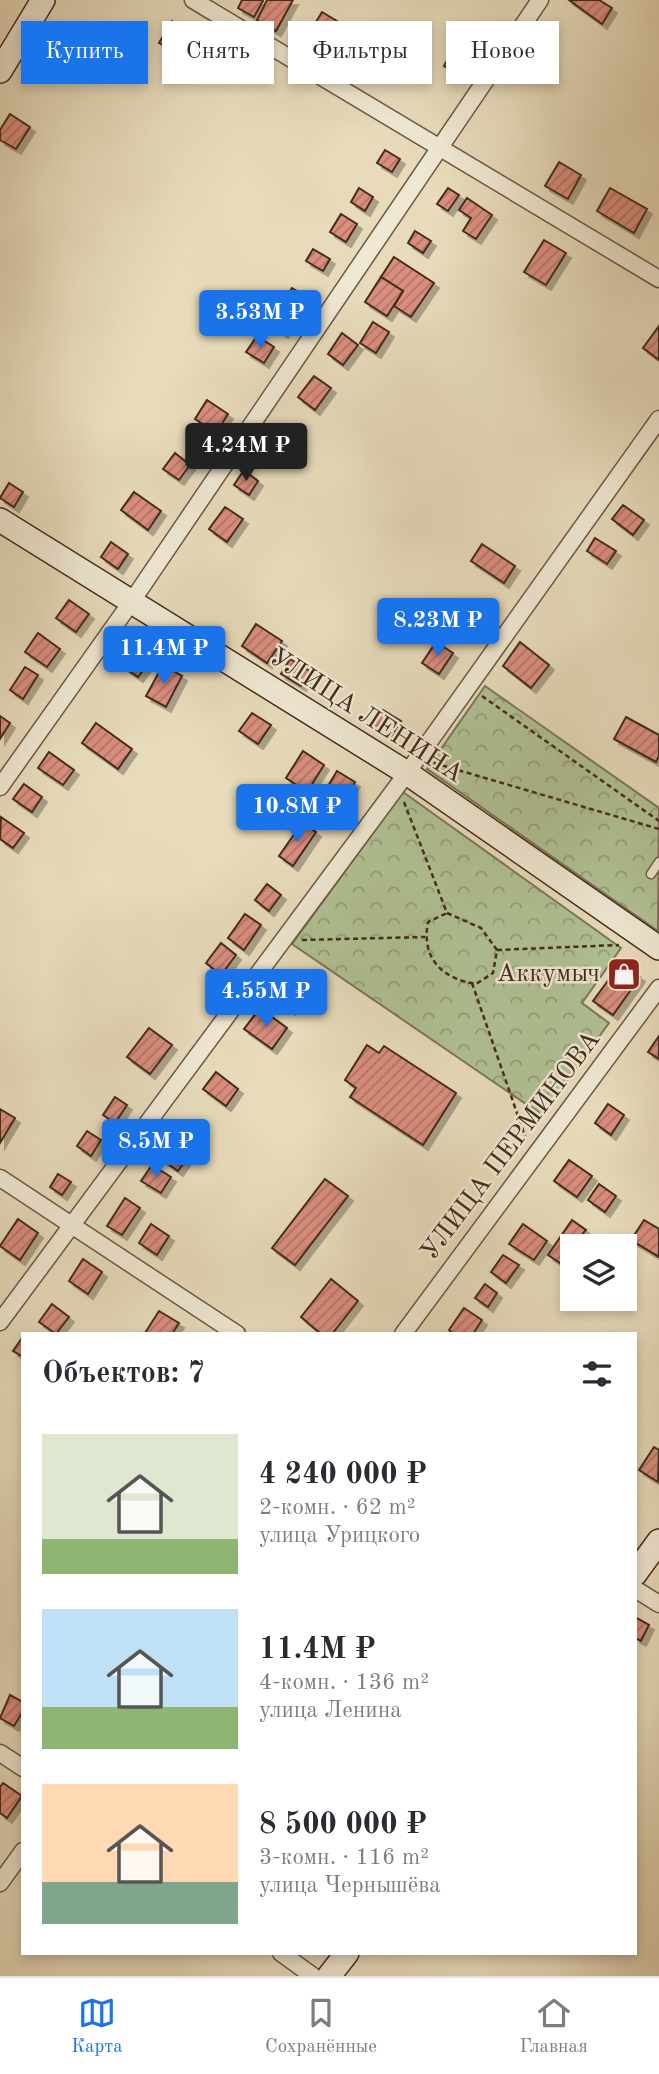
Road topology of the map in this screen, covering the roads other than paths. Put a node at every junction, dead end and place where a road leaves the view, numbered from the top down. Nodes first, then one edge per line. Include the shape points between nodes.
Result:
1 (43, 0) edge
2 (193, 0) edge
3 (540, 0) edge
4 (0, 71) edge
5 (437, 148) junction
6 (659, 279) edge
7 (659, 419) edge
8 (0, 520) edge
9 (132, 601) junction
10 (408, 772) junction
11 (0, 787) edge
12 (659, 862) edge
13 (651, 874) dead end
14 (659, 948) edge
15 (659, 988) edge
16 (0, 1178) edge
17 (72, 1226) junction
18 (0, 1322) edge
19 (234, 1332) edge
20 (404, 1332) edge
21 (659, 1541) edge
22 (637, 1571) edge
23 (637, 1589) edge
24 (659, 1604) edge
25 (0, 1753) edge
26 (21, 1768) edge
27 (21, 1854) edge
28 (0, 1883) edge
29 (284, 1955) edge
30 (345, 1955) edge
31 (313, 1976) edge
32 (329, 1976) edge

1 - 4 street
2 - 5 street
3 - 5 street
5 - 6 street
5 - 9 street
7 - 10 street
8 - 9 street, УЛИЦА ЛЕНИНА
9 - 10 street, УЛИЦА ЛЕНИНА
9 - 11 street
10 - 14 street, УЛИЦА ЛЕНИНА
10 - 17 street
12 - 13 lane
15 - 20 street, УЛИЦА ПЕРМИНОВА
16 - 17 street
17 - 18 street
17 - 19 street
21 - 22 street
23 - 24 street
25 - 26 street
27 - 28 street
29 - 31 street
30 - 32 street

